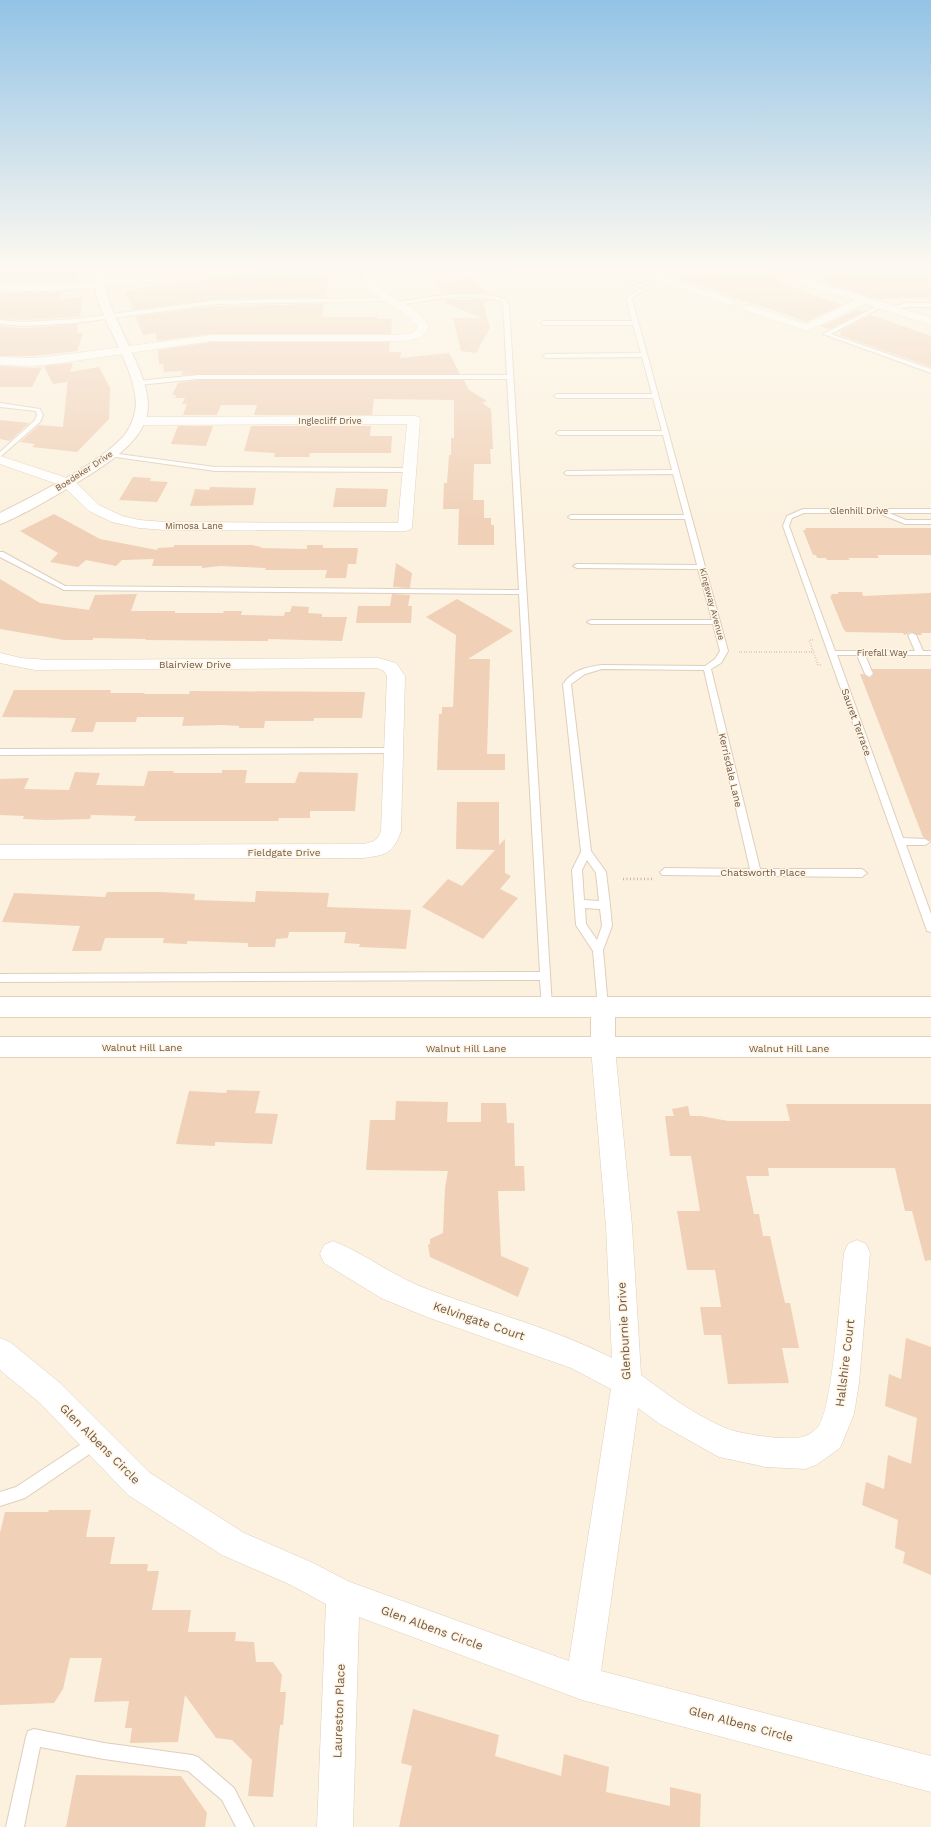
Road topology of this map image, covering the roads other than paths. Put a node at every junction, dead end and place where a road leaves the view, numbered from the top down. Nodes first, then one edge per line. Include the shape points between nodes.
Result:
1 (101, 352) edge
2 (125, 352) edge
3 (508, 352) edge
4 (878, 352) edge
5 (644, 355) joint
6 (546, 356) dead end
7 (0, 361) edge
8 (931, 371) edge
9 (509, 377) junction
10 (138, 384) junction
11 (556, 396) dead end
12 (655, 396) junction
13 (0, 405) edge
14 (139, 421) junction
15 (559, 432) dead end
16 (665, 433) junction
17 (0, 455) edge
18 (111, 455) junction
19 (0, 460) edge
20 (409, 470) junction
21 (676, 472) junction
22 (567, 473) dead end
23 (68, 483) junction
24 (879, 511) junction
25 (931, 511) edge
26 (571, 517) dead end
27 (688, 517) junction
28 (789, 517) joint
29 (0, 518) edge
30 (931, 522) edge
31 (405, 527) joint
32 (0, 554) edge
33 (577, 566) dead end
34 (702, 567) junction
35 (522, 592) junction
36 (590, 622) dead end
37 (717, 622) junction
38 (912, 635) dead end
39 (832, 653) junction
40 (860, 653) junction
41 (920, 653) junction
42 (931, 653) edge
43 (0, 658) edge
44 (390, 667) joint
45 (707, 668) junction
46 (869, 674) dead end
47 (394, 751) junction
48 (0, 752) edge
49 (900, 841) junction
50 (925, 842) dead end
51 (0, 852) edge
52 (586, 852) junction
53 (665, 872) road end
54 (756, 872) junction
55 (862, 873) dead end
56 (579, 904) junction
57 (605, 905) junction
58 (931, 928) edge
59 (598, 950) junction
60 (545, 976) junction
61 (0, 978) edge
62 (0, 1007) edge
63 (547, 1007) junction
64 (603, 1007) junction
65 (931, 1007) edge
66 (0, 1047) edge
67 (931, 1047) edge
68 (604, 1048) junction
69 (857, 1253) dead end
70 (333, 1254) dead end
71 (0, 1352) edge
72 (627, 1382) junction
73 (97, 1441) junction
74 (0, 1499) edge
75 (343, 1595) junction
76 (582, 1683) junction
77 (931, 1774) edge
78 (15, 1827) edge
79 (245, 1827) edge
80 (335, 1827) edge

1 - 7 street via 34,362
2 - 10 main road, Boedeker Drive
3 - 9 lane
4 - 8 lane
5 - 6 lane
5 - 12 lane, Kingsway Avenue
9 - 10 lane via 198,377
9 - 35 lane
10 - 14 main road, Boedeker Drive via 142,400
11 - 12 lane
12 - 16 lane, Kingsway Avenue
13 - 17 lane via 38,410 40,415 38,421
14 - 18 main road, Boedeker Drive via 130,437
14 - 20 street, Inglecliff Drive via 414,420
15 - 16 lane
16 - 21 lane, Kingsway Avenue
18 - 20 lane via 215,469
18 - 23 main road, Boedeker Drive
19 - 23 street, Mimosa Lane
20 - 31 street, Inglecliff Drive
21 - 22 lane
21 - 27 lane, Kingsway Avenue
23 - 29 main road, Boedeker Drive
23 - 31 street, Mimosa Lane via 94,508 118,519 139,524
24 - 25 lane, Glenhill Drive
24 - 28 lane, Glenhill Drive via 812,510 795,513
24 - 30 lane via 905,522
26 - 27 lane
27 - 34 lane, Kingsway Avenue
28 - 39 lane, Sauret Terrace via 786,526
32 - 35 lane via 64,588
33 - 34 lane
34 - 37 lane, Kingsway Avenue
35 - 60 lane
36 - 37 lane
37 - 45 lane, Kingsway Avenue via 724,651 718,661
38 - 41 lane
39 - 40 lane, Firefall Way
39 - 49 lane, Sauret Terrace
40 - 41 lane, Firefall Way
40 - 46 lane
41 - 42 lane, Firefall Way
43 - 44 street, Blairview Drive via 33,665 378,663
44 - 47 street, Fieldgate Drive via 396,676
45 - 52 lane via 602,667 574,675 567,684
45 - 54 lane, Kerrisdale Lane
47 - 48 lane
47 - 51 street, Fieldgate Drive via 390,831 388,843 378,849
49 - 50 lane
49 - 58 lane, Sauret Terrace
52 - 56 lane via 577,870
52 - 57 lane via 601,872
53 - 54 lane, Chatsworth Place
54 - 55 lane, Chatsworth Place
56 - 57 lane
56 - 59 lane via 581,925
57 - 59 lane via 607,926
59 - 64 lane
60 - 61 lane
60 - 63 lane
62 - 63 main road
63 - 64 main road
64 - 65 main road
64 - 68 main road
66 - 68 main road, Walnut Hill Lane
67 - 68 main road, Walnut Hill Lane
68 - 72 street, Glenburnie Drive via 619,1226
69 - 72 street, Hallshire Court via 845,1383 839,1414 829,1437 805,1454 766,1452 719,1442 670,1414
70 - 72 street, Kelvingate Court via 391,1288 578,1356
71 - 73 street, Glen Albens Circle via 50,1393
72 - 76 street, Glenburnie Drive
73 - 74 lane via 20,1493
73 - 75 street, Glen Albens Circle via 139,1484 233,1544
75 - 76 street, Glen Albens Circle
75 - 80 street, Laureston Place
76 - 77 street, Glen Albens Circle
78 - 79 lane via 34,1737 104,1751 192,1763 228,1794

